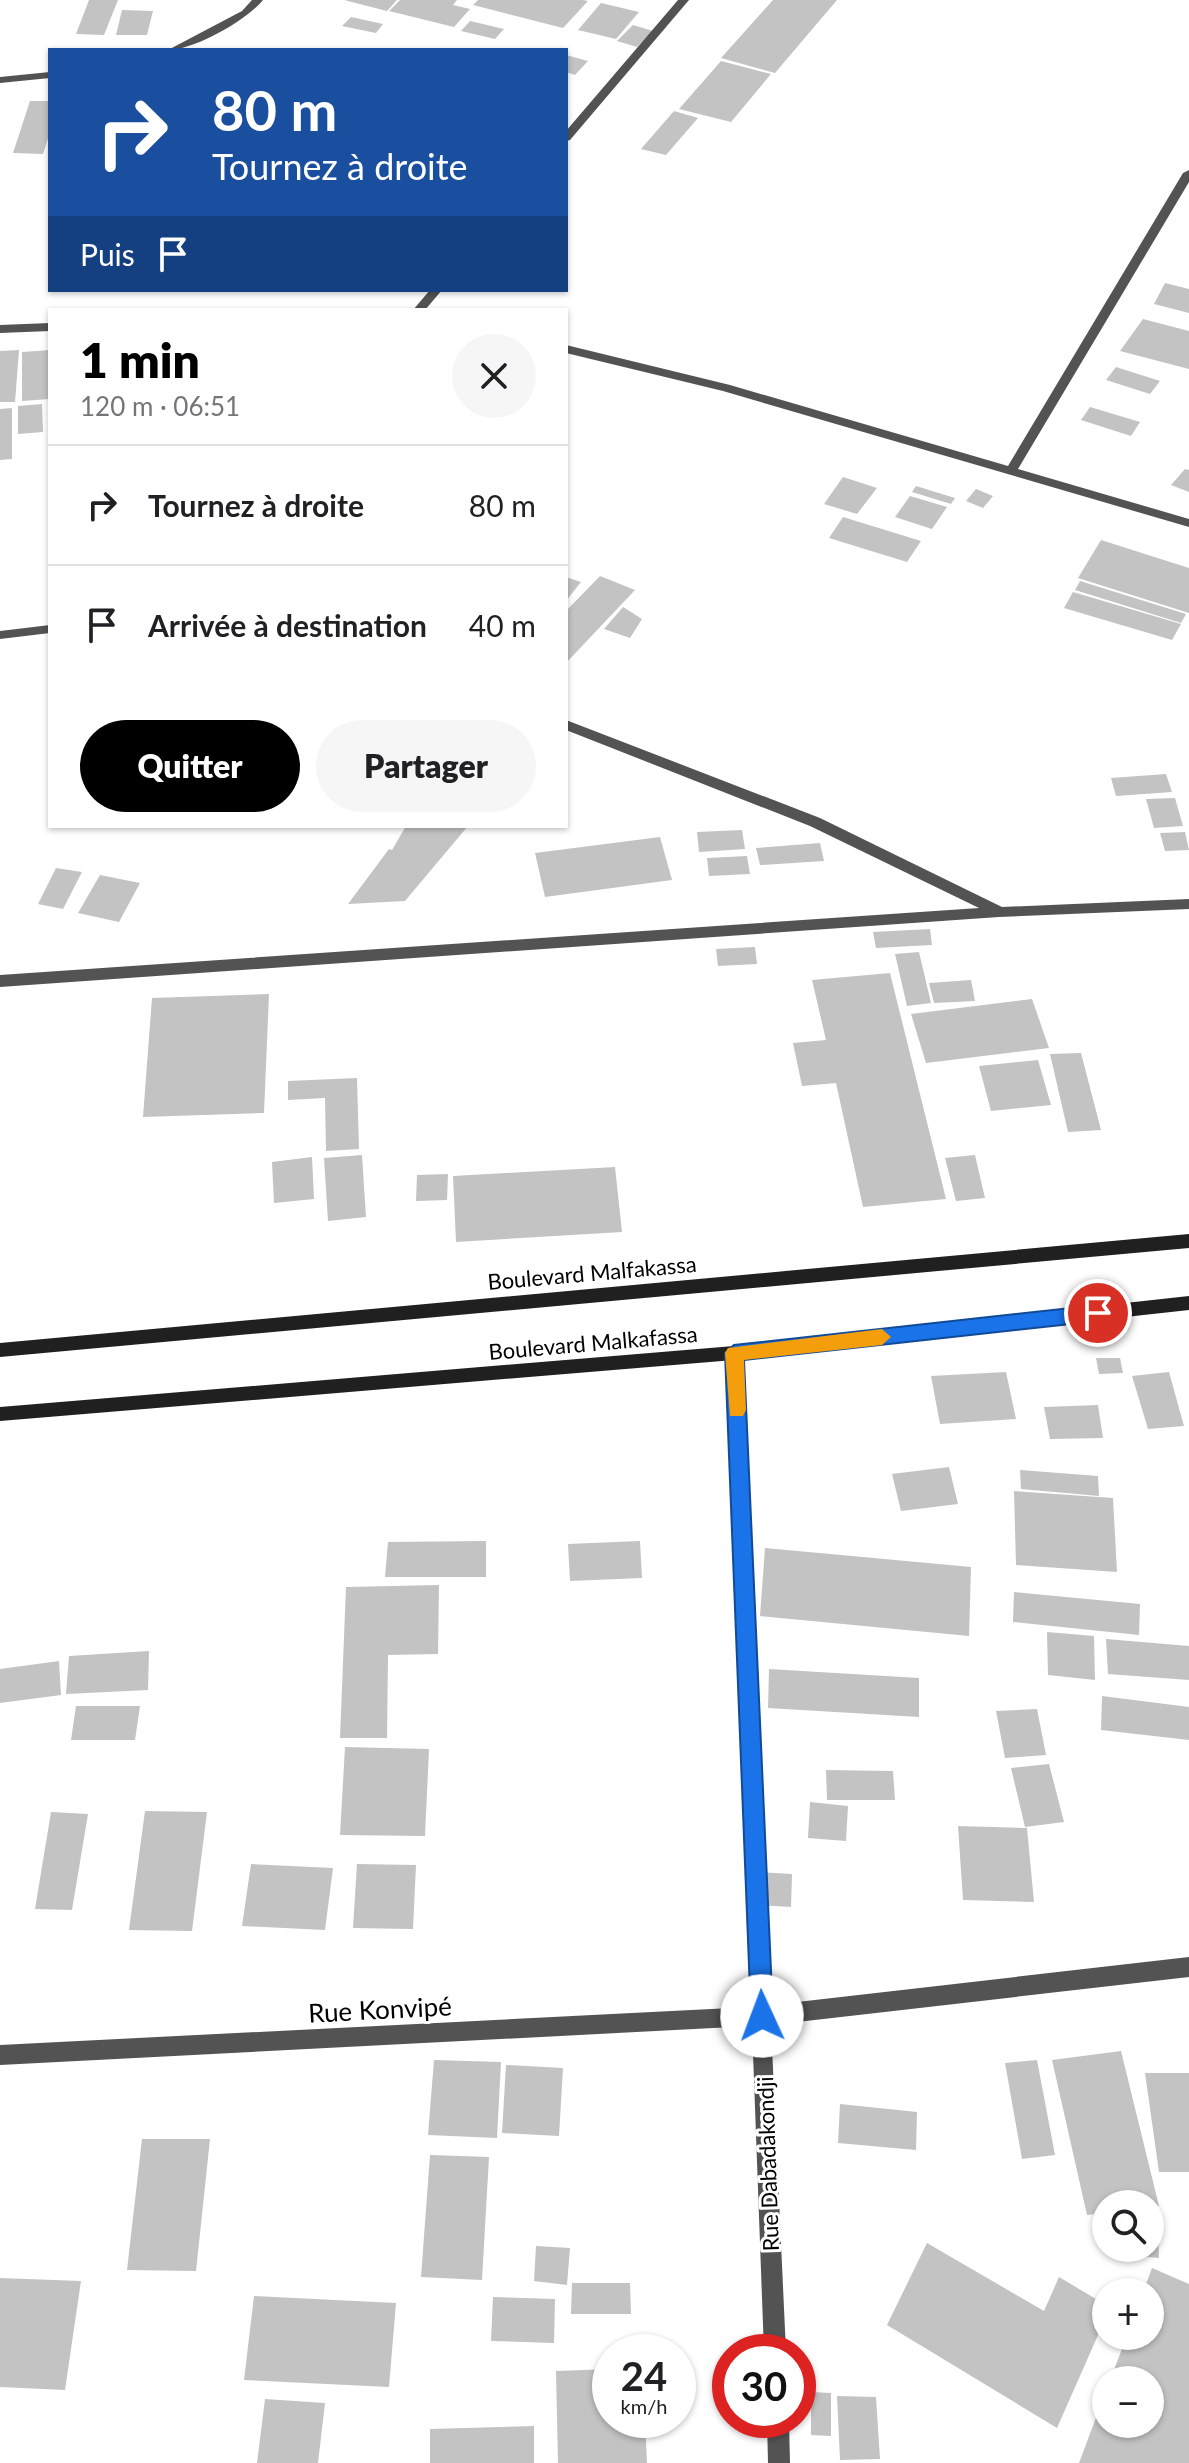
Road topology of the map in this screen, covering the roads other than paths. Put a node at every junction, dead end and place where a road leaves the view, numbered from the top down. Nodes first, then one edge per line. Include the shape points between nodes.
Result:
1 (258, 0) edge
2 (684, 0) edge
3 (177, 48) edge
4 (48, 75) edge
5 (0, 80) edge
6 (568, 136) edge
7 (1189, 173) edge
8 (434, 292) edge
9 (421, 308) edge
10 (48, 327) edge
11 (0, 329) edge
12 (568, 349) edge
13 (1012, 469) junction
14 (1189, 523) edge
15 (48, 629) edge
16 (0, 635) edge
17 (568, 726) edge
18 (1189, 904) edge
19 (999, 912) junction
20 (0, 981) edge
21 (1189, 1241) edge
22 (1189, 1303) edge
23 (0, 1350) edge
24 (734, 1353) junction
25 (0, 1414) edge
26 (1189, 1967) edge
27 (762, 2016) junction
28 (0, 2055) edge
29 (774, 2334) edge
30 (778, 2438) edge
31 (779, 2463) edge

1 - 3 street via 246,13
2 - 6 street
4 - 5 street
7 - 13 street
8 - 9 street
10 - 11 street
12 - 13 street
13 - 14 street
15 - 16 street
17 - 19 street via 815,822
18 - 19 street
19 - 20 street
21 - 23 main road, Boulevard Malfakassa
22 - 24 main road, Boulevard Malkafassa
24 - 25 main road, Boulevard Malkafassa
24 - 27 street, Rue Dabadakondji
26 - 27 street, Rue Konvipé
27 - 28 street, Rue Konvipé
27 - 29 street, Rue Dabadakondji
30 - 31 street

